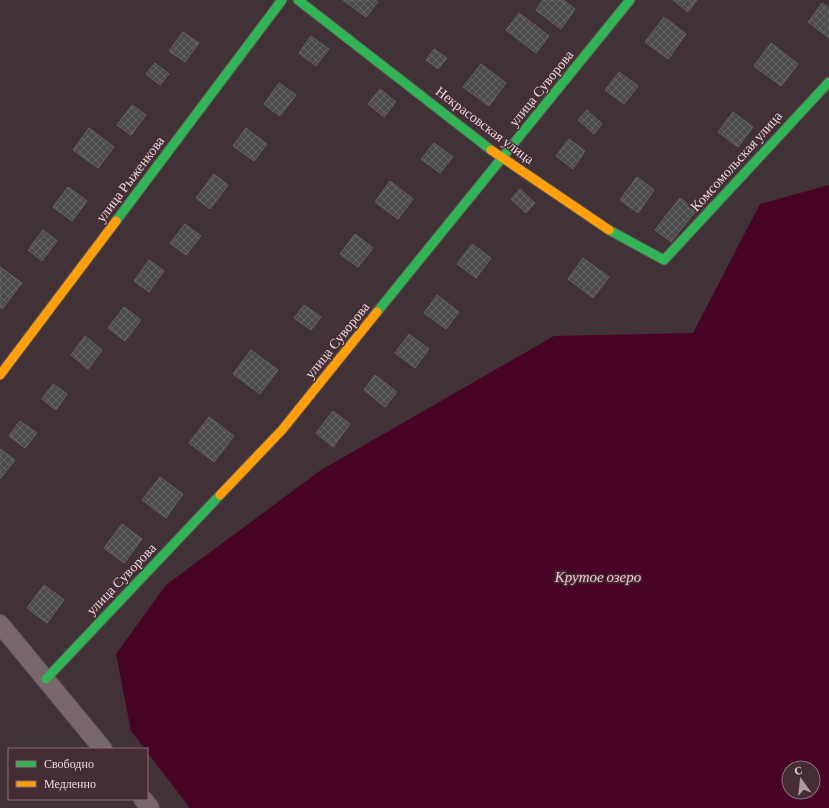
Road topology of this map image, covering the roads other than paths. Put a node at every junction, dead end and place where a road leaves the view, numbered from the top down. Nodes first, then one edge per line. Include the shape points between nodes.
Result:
1 (282, 0) edge
2 (298, 0) edge
3 (630, 0) edge
4 (829, 82) edge
5 (502, 158) junction
6 (664, 260) joint
7 (0, 375) edge
8 (0, 624) edge
9 (46, 679) junction
10 (102, 748) edge
11 (144, 800) edge
12 (150, 808) edge

1 - 7 street, улица Рыженкова
2 - 5 street, Некрасовская улица
3 - 5 street, улица Суворова
4 - 6 street, Комсомольская улица
5 - 6 street, Некрасовская улица via 617,235
5 - 9 street, улица Суворова via 282,430
8 - 9 street
9 - 10 street
11 - 12 street

